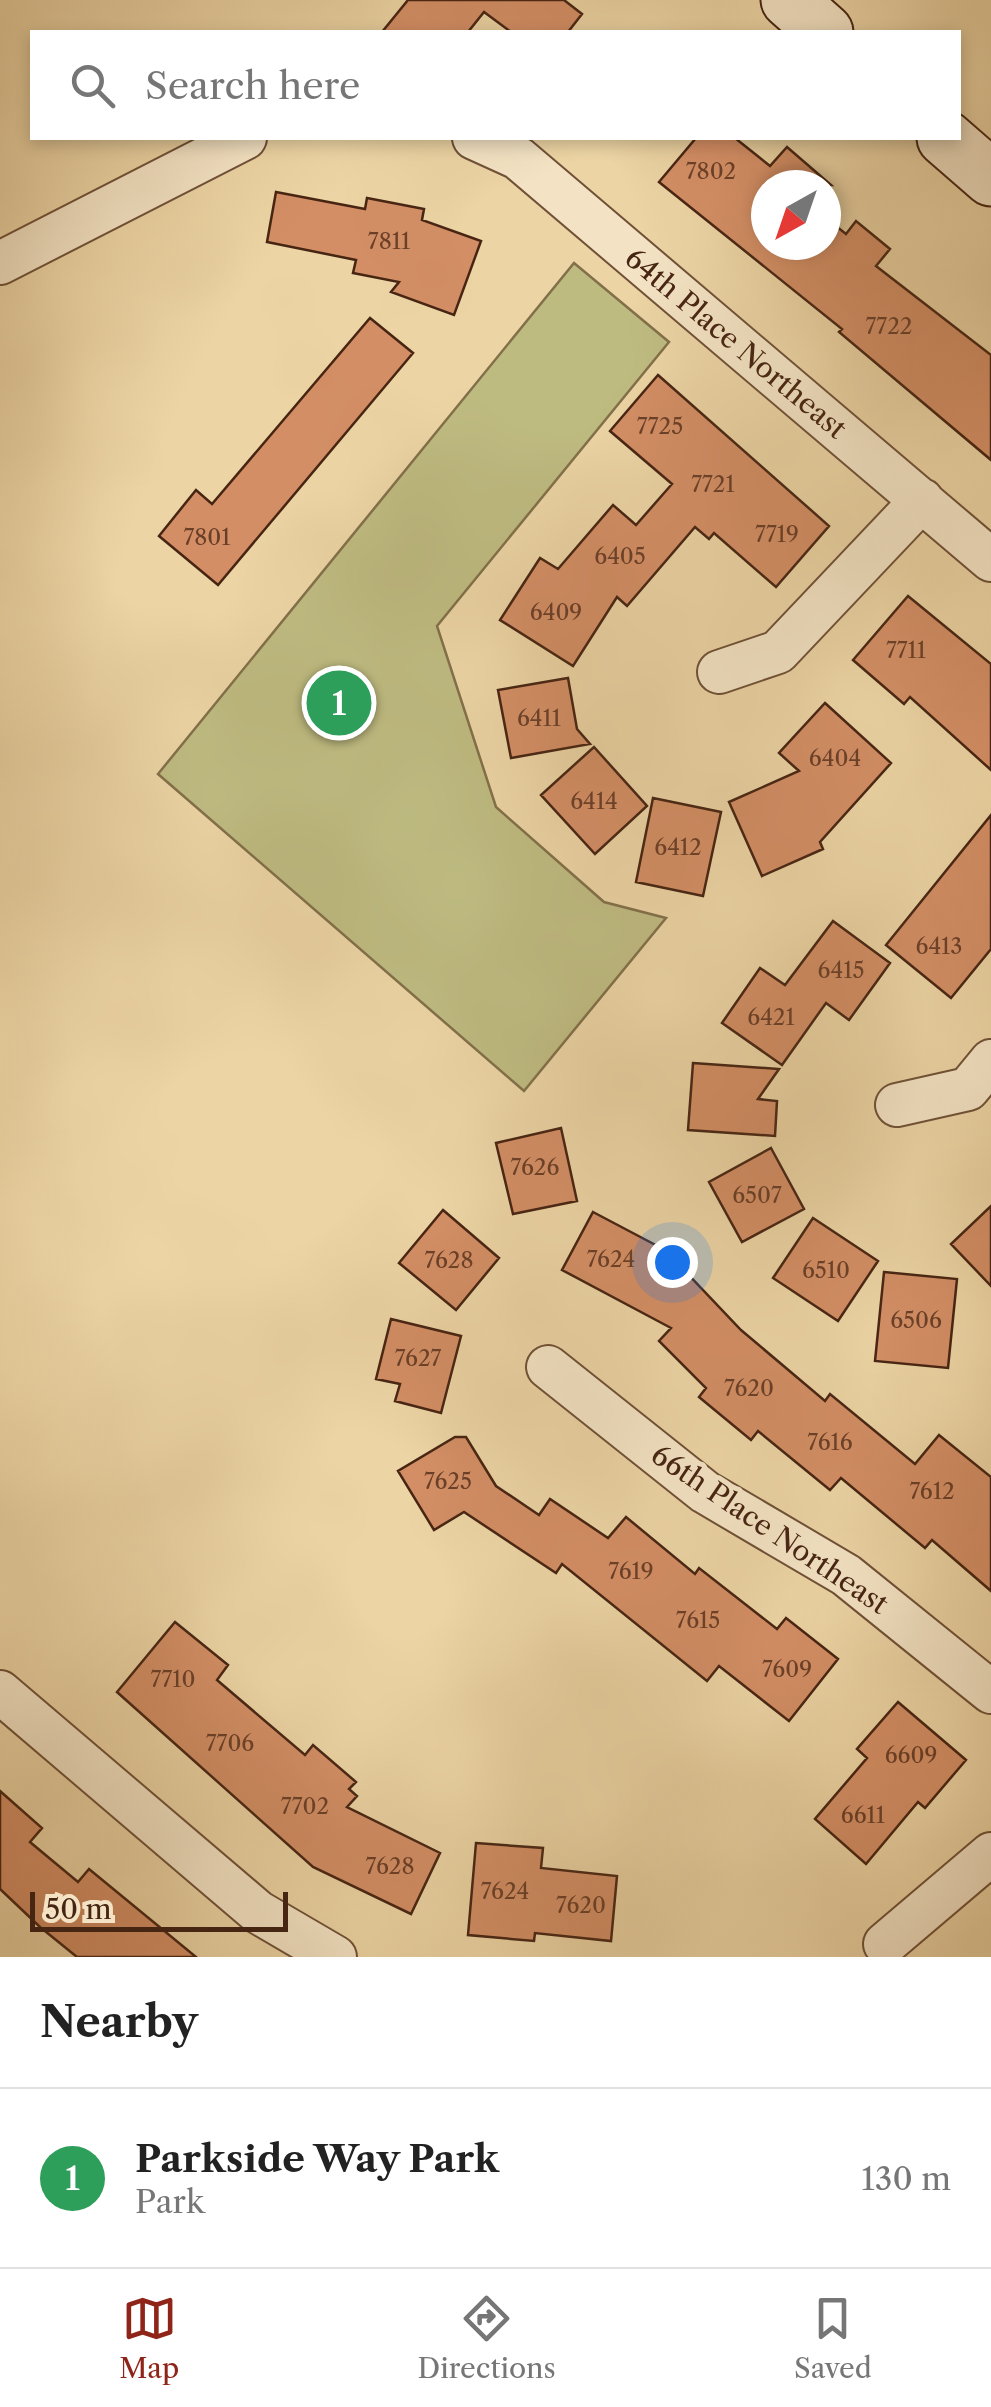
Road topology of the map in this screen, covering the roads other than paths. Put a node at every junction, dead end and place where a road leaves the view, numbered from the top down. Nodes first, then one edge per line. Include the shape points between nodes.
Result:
1 (788, 0) edge
2 (824, 30) edge
3 (241, 140) edge
4 (478, 140) edge
5 (946, 140) edge
6 (991, 178) edge
7 (0, 263) edge
8 (922, 500) junction
9 (991, 560) edge
10 (719, 672) dead end
11 (991, 1062) edge
12 (897, 1104) dead end
13 (548, 1367) dead end
14 (0, 1692) edge
15 (991, 1692) edge
16 (991, 1854) edge
17 (880, 1953) edge
18 (335, 1957) edge

1 - 2 main road
3 - 7 street
4 - 8 street, 64th Place Northeast via 518,158
5 - 6 main road
8 - 9 street, 64th Place Northeast
8 - 10 street via 778,652
11 - 12 street via 968,1089
13 - 15 street, 66th Place Northeast via 706,1492 846,1575
14 - 18 street via 258,1912
16 - 17 street

